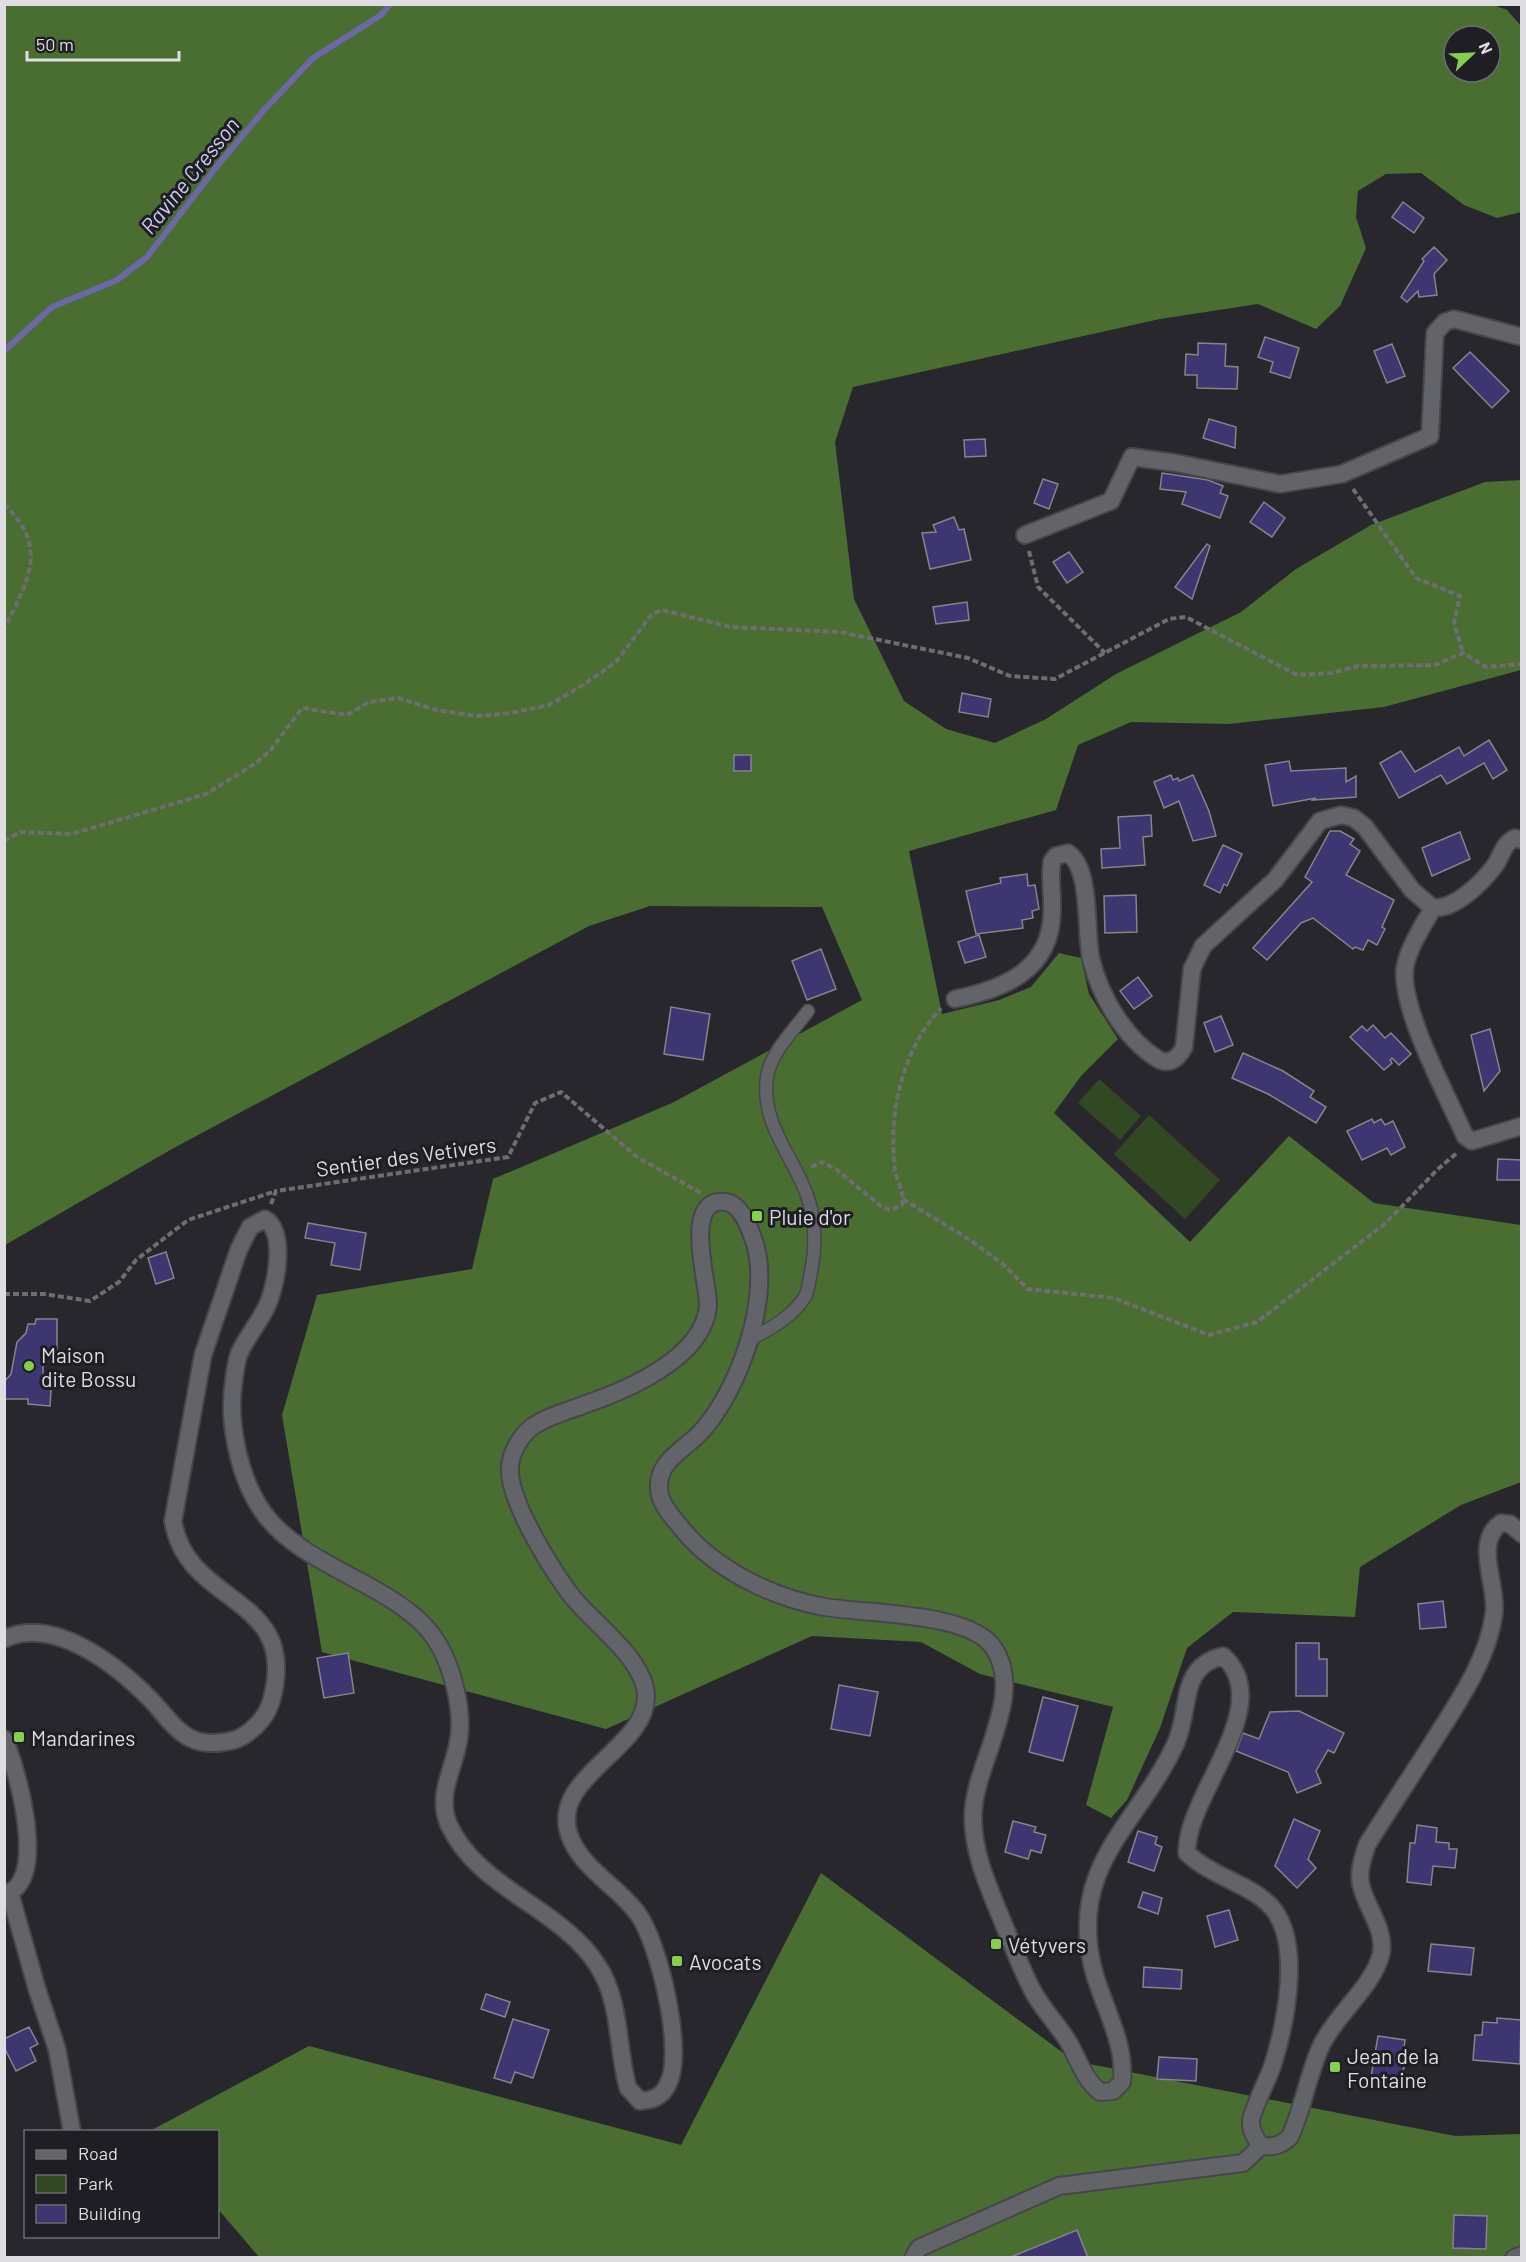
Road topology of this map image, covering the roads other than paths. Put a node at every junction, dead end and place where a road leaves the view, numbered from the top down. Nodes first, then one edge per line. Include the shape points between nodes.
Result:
1 (1521, 337) edge
2 (1025, 535) road end
3 (1521, 840) edge
4 (1432, 908) junction
5 (955, 999) road end
6 (808, 1011) dead end
7 (1521, 1126) edge
8 (749, 1340) junction
9 (1521, 1534) edge
10 (4, 1639) edge
11 (4, 1739) edge
12 (7, 1894) edge
13 (72, 2130) edge
14 (1261, 2146) junction
15 (1521, 2255) edge
16 (913, 2258) edge
17 (1514, 2258) edge

1 - 2 main road via 1454,319 1445,322 1435,333 1430,436 1342,474 1280,484 1132,457 1111,501
3 - 4 main road via 1507,842 1492,869 1453,905
4 - 5 main road via 1412,890 1354,818 1341,815 1320,821 1275,880 1203,946 1192,969 1184,1047 1171,1062 1161,1061 1144,1050 1126,1029 1100,984 1091,958 1081,873 1074,857 1062,853 1052,861 1047,942 1032,965 1011,982 986,993
4 - 7 main road via 1411,949 1404,980 1411,1013 1469,1138
6 - 8 lane via 777,1053 767,1076 767,1108 778,1140 803,1184 814,1219 816,1252 806,1295 777,1326
8 - 10 main road via 756,1322 762,1280 759,1253 735,1206 718,1203 702,1219 698,1245 707,1282 708,1308 703,1328 691,1344 669,1364 610,1395 528,1429 516,1447 510,1467 514,1492 537,1542 571,1596 639,1672 646,1691 644,1712 635,1729 583,1780 567,1821 568,1833 578,1852 640,1916 662,1970 672,2032 671,2080 664,2092 648,2102 640,2101 628,2088 608,1985 587,1949 482,1866 450,1827 444,1801 461,1727 442,1651 430,1633 401,1607 282,1534 263,1512 249,1486 231,1400 239,1355 267,1307 274,1282 277,1233 266,1219 250,1227 239,1250 203,1355 172,1521 175,1538 192,1567 263,1623 276,1661 276,1684 270,1706 254,1729 236,1739 203,1743 188,1737 126,1677 71,1642 20,1631
8 - 14 main road via 717,1410 700,1434 666,1464 660,1476 662,1502 696,1545 752,1583 819,1606 924,1618 973,1629 997,1652 1005,1672 1004,1696 972,1811 976,1844 985,1878 1028,1981 1067,2039 1089,2083 1100,2092 1113,2091 1122,2082 1124,2063 1090,1956 1089,1911 1098,1869 1176,1743 1192,1678 1200,1665 1223,1656 1230,1662 1241,1687 1241,1702 1226,1749 1187,1836 1187,1853 1222,1878 1260,1895 1283,1924 1290,1966 1275,2061 1251,2119
9 - 14 main road via 1510,1524 1501,1523 1490,1536 1487,1554 1495,1594 1494,1615 1478,1665 1367,1845 1360,1883 1382,1938 1375,1971 1339,2016 1322,2045 1290,2137 1280,2145
11 - 12 main road via 24,1803 27,1862 20,1886
12 - 13 main road via 57,2049
14 - 16 main road via 1243,2163 1059,2186 920,2248
15 - 17 main road

